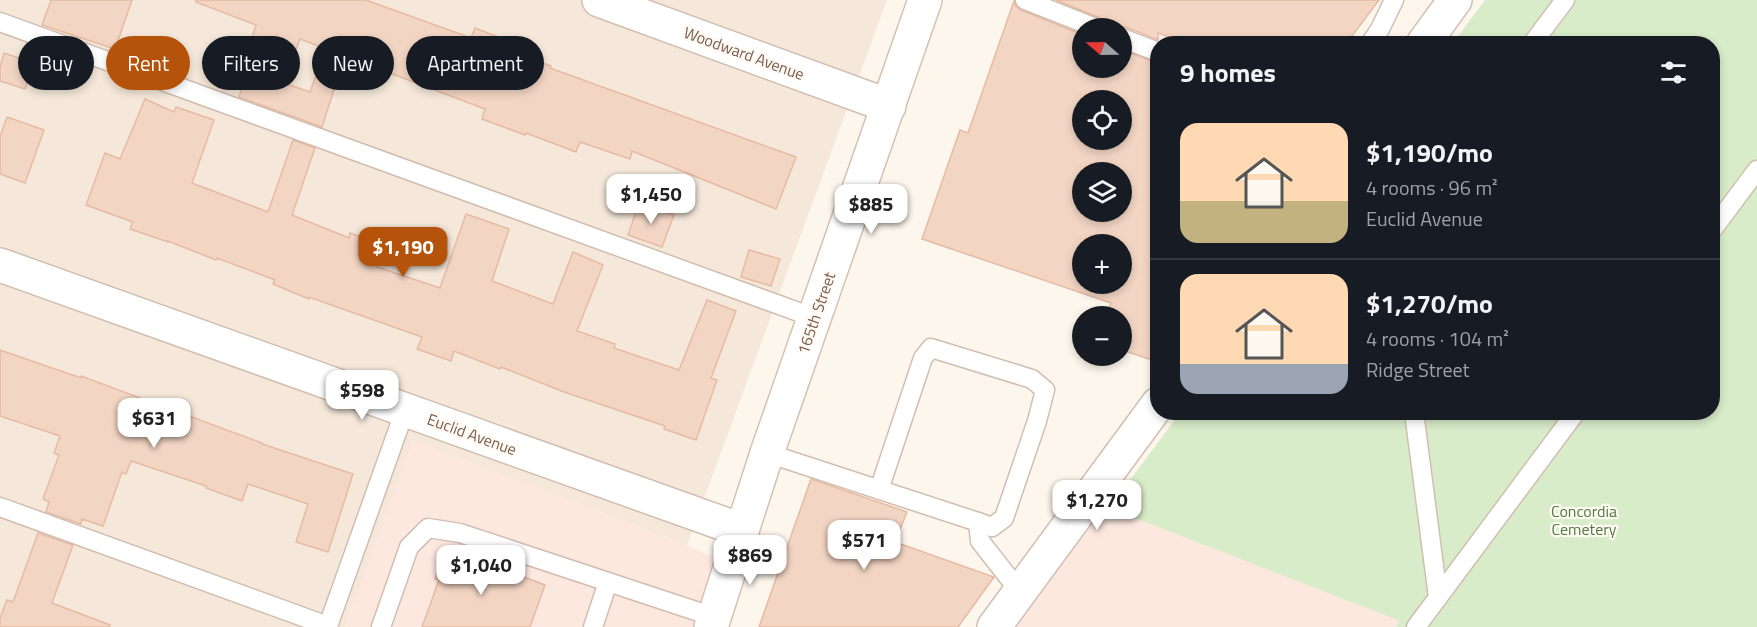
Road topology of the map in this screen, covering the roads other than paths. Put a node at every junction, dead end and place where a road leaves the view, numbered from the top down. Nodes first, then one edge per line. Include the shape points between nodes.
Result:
1 (599, 0) edge
2 (925, 0) edge
3 (1025, 0) edge
4 (1394, 0) edge
5 (1455, 0) edge
6 (1565, 0) edge
7 (1072, 19) edge
8 (0, 22) edge
9 (1375, 36) edge
10 (1429, 36) edge
11 (1538, 36) edge
12 (1132, 42) edge
13 (1150, 49) edge
14 (889, 106) junction
15 (1757, 170) edge
16 (1720, 220) edge
17 (0, 265) edge
18 (815, 318) junction
19 (405, 410) junction
20 (1150, 415) edge
21 (1415, 420) edge
22 (1570, 420) edge
23 (767, 453) junction
24 (879, 490) junction
25 (0, 507) edge
26 (978, 522) junction
27 (741, 530) junction
28 (608, 582) junction
29 (1020, 592) junction
30 (1438, 597) junction
31 (712, 622) edge
32 (381, 627) edge
33 (593, 627) edge
34 (994, 627) edge
35 (1416, 627) edge

1 - 14 street, Woodward Avenue
2 - 14 street, 165th Street
3 - 7 lane
4 - 9 lane
5 - 10 street
6 - 11 lane
8 - 18 lane
12 - 13 lane
14 - 18 street, 165th Street
15 - 16 lane
17 - 19 street, Euclid Avenue
18 - 23 street, 165th Street
19 - 25 lane via 328,626
19 - 27 street, Euclid Avenue
20 - 29 street
21 - 30 lane
22 - 30 lane
23 - 24 lane
23 - 27 street, 165th Street
24 - 26 lane
24 - 26 lane via 923,358 931,348 1032,379 1045,390 1004,518 992,527
26 - 29 lane via 980,541
27 - 31 street, 165th Street
28 - 31 lane
28 - 32 lane via 460,533 428,528 409,547
28 - 33 lane
29 - 34 street
30 - 35 lane

